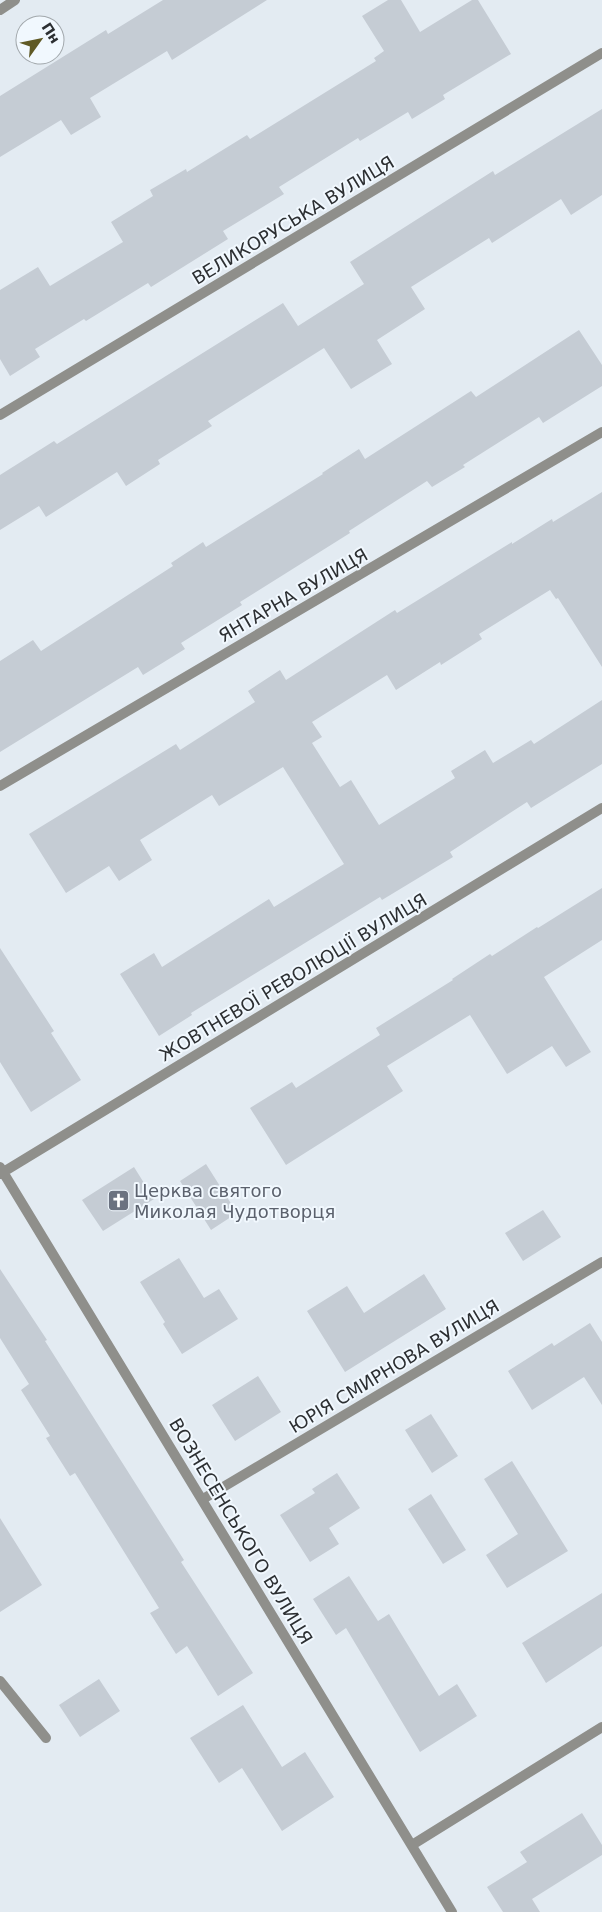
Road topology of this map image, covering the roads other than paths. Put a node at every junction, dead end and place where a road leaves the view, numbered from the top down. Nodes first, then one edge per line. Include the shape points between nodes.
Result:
1 (15, 0) edge
2 (0, 10) edge
3 (602, 53) edge
4 (0, 416) edge
5 (602, 432) edge
6 (0, 786) edge
7 (602, 808) edge
8 (1, 1171) edge
9 (602, 1262) edge
10 (203, 1499) junction
11 (0, 1681) edge
12 (602, 1727) edge
13 (46, 1738) dead end
14 (412, 1845) junction
15 (452, 1912) edge

1 - 2 street
3 - 4 street, ВЕЛИКОРУСЬКА ВУЛИЦЯ
5 - 6 street, ЯНТАРНА ВУЛИЦЯ
7 - 8 street, ЖОВТНЕВОЇ РЕВОЛЮЦІЇ ВУЛИЦЯ
8 - 10 street, ВОЗНЕСЕНСЬКОГО ВУЛИЦЯ
9 - 10 street, ЮРІЯ СМИРНОВА ВУЛИЦЯ
10 - 14 street, ВОЗНЕСЕНСЬКОГО ВУЛИЦЯ
11 - 13 street
12 - 14 street
14 - 15 street, ВОЗНЕСЕНСЬКОГО ВУЛИЦЯ

